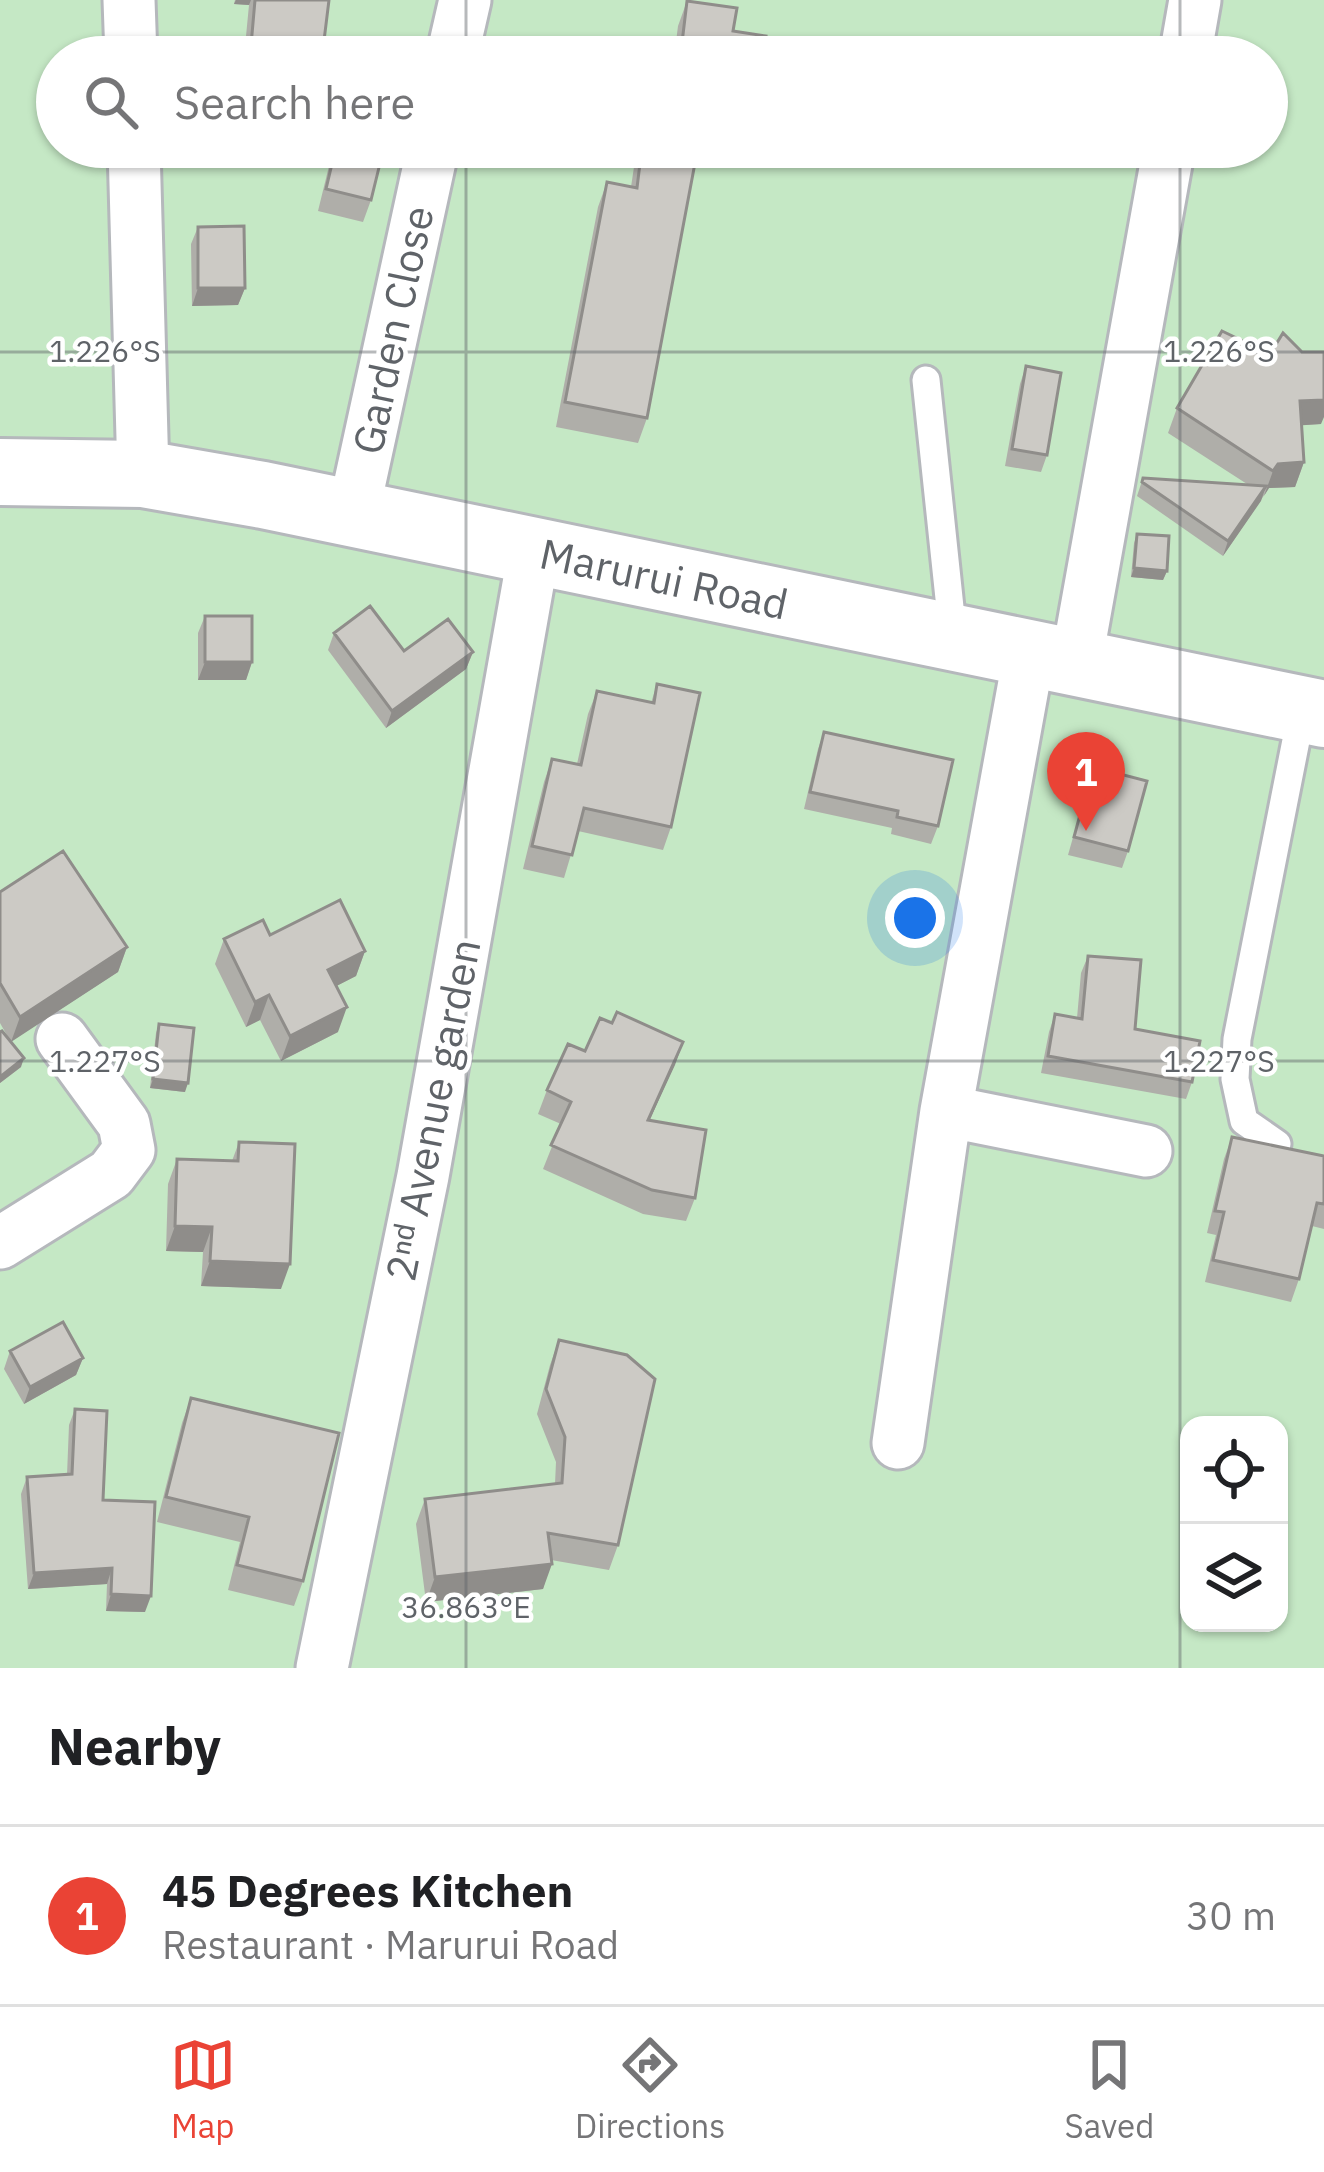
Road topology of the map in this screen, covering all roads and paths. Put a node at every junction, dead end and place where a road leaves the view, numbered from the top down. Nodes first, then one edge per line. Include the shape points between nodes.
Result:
1 (129, 0) edge
2 (465, 0) edge
3 (1195, 0) edge
4 (130, 36) edge
5 (457, 36) edge
6 (1189, 36) edge
7 (135, 168) edge
8 (428, 168) edge
9 (1164, 168) edge
10 (926, 380) dead end
11 (0, 472) edge
12 (143, 474) junction
13 (353, 514) junction
14 (534, 551) junction
15 (953, 640) junction
16 (1053, 659) junction
17 (1313, 712) edge
18 (62, 1040) dead end
19 (946, 1111) junction
20 (1277, 1144) edge
21 (1145, 1151) dead end
22 (0, 1244) edge
23 (898, 1443) dead end
24 (322, 1668) edge

1 - 4 street
2 - 5 street
3 - 6 street
7 - 12 street
8 - 13 street, Garden Close
9 - 16 street
10 - 15 lane
11 - 12 street, Marurui Road
12 - 13 street, Marurui Road
13 - 14 street, Marurui Road
14 - 15 street, Marurui Road
14 - 24 street, 2ⁿᵈ Avenue garden via 423,1176
15 - 16 street, Marurui Road
16 - 17 street, Marurui Road
16 - 19 street
17 - 20 lane via 1237,1040 1244,1121
18 - 22 street via 124,1124 129,1150 111,1174
19 - 21 street
19 - 23 street

